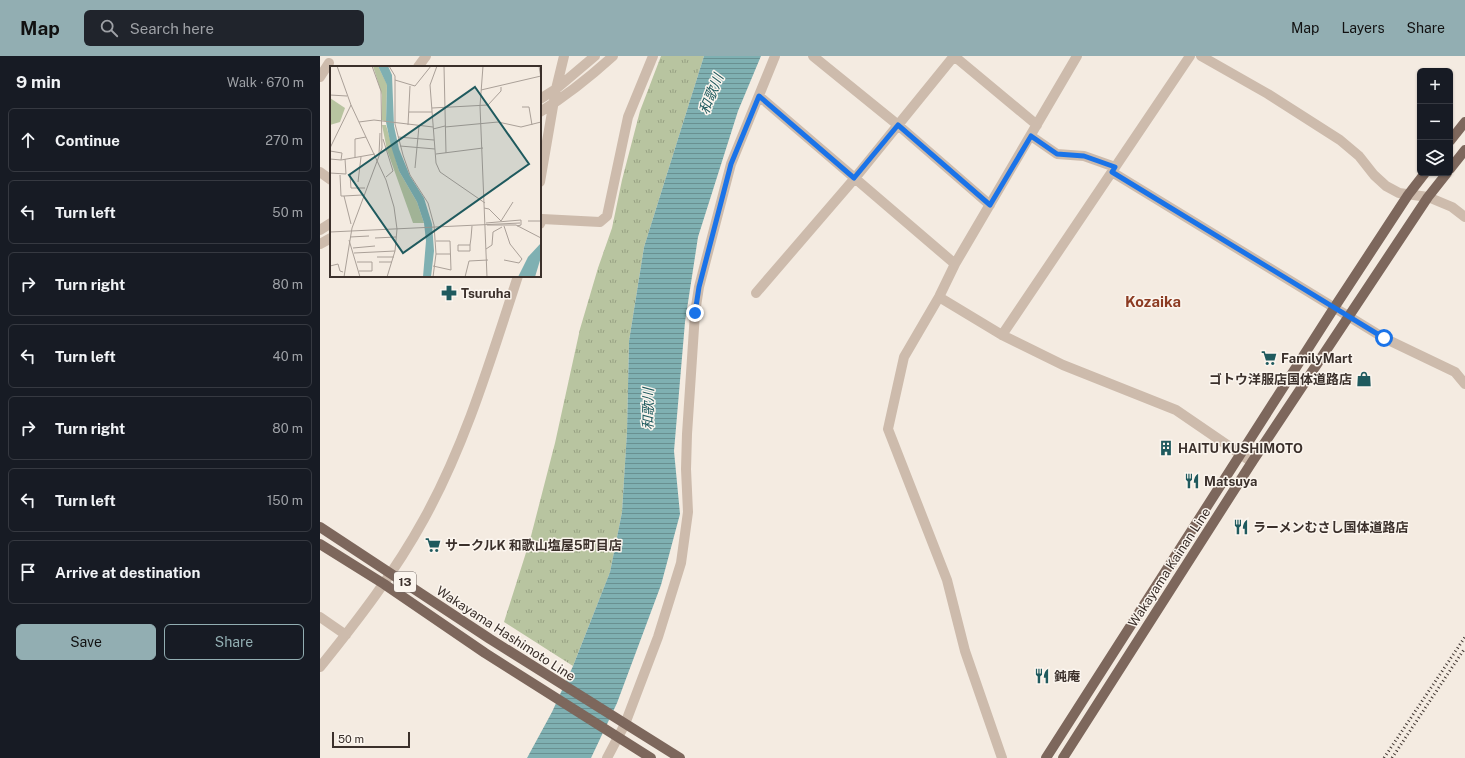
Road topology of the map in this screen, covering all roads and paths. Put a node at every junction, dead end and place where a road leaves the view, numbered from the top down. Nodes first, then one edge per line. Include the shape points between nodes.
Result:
1 (426, 56) edge
2 (564, 56) edge
3 (595, 56) edge
4 (613, 56) edge
5 (653, 56) edge
6 (775, 56) edge
7 (813, 56) edge
8 (1077, 56) edge
9 (1190, 56) edge
10 (1201, 56) edge
11 (329, 63) dead end
12 (419, 66) edge
13 (320, 77) edge
14 (556, 88) junction
15 (759, 96) junction
16 (541, 97) edge
17 (554, 104) junction
18 (541, 111) edge
19 (1465, 122) edge
20 (898, 125) junction
21 (1037, 126) junction
22 (1031, 136) junction
23 (1451, 140) edge
24 (1465, 150) edge
25 (1453, 165) edge
26 (1114, 169) junction
27 (320, 172) edge
28 (541, 176) edge
29 (1423, 176) edge
30 (1445, 176) edge
31 (854, 178) junction
32 (330, 179) edge
33 (1408, 195) junction
34 (1428, 197) junction
35 (990, 205) junction
36 (1465, 217) edge
37 (541, 222) edge
38 (330, 224) edge
39 (320, 230) edge
40 (330, 239) edge
41 (320, 244) edge
42 (955, 264) junction
43 (518, 277) edge
44 (756, 293) dead end
45 (939, 298) junction
46 (1334, 308) junction
47 (1348, 317) junction
48 (1002, 335) junction
49 (1465, 384) edge
50 (1240, 453) junction
51 (1252, 462) junction
52 (320, 527) edge
53 (320, 544) edge
54 (391, 573) junction
55 (384, 584) junction
56 (320, 617) edge
57 (346, 635) junction
58 (320, 667) edge
59 (622, 722) junction
60 (615, 735) junction
61 (606, 758) edge
62 (651, 758) edge
63 (680, 758) edge
64 (1002, 758) edge
65 (1046, 758) edge
66 (1063, 758) edge

1 - 12 street
2 - 14 street
3 - 14 street
4 - 17 street
5 - 37 street via 628,117 607,216 600,222 542,219
6 - 15 street
7 - 20 street
8 - 21 street
9 - 26 street
10 - 33 street via 1268,94 1340,140 1359,156 1386,186
11 - 13 street
14 - 16 street
14 - 17 street
15 - 31 street
15 - 59 street via 731,164 699,287 687,434 688,512 681,563 658,637
17 - 18 street
17 - 28 street
19 - 23 main road
20 - 21 street via 954,56
20 - 31 street
20 - 35 street
21 - 22 street
22 - 26 street via 1057,154 1084,156
22 - 35 street
24 - 25 main road
26 - 46 street
26 - 48 street
27 - 32 street
29 - 33 main road, Wakayama Kainan Line
30 - 34 main road, Wakayama Kainan Line
31 - 42 street
31 - 44 street
33 - 34 street
33 - 46 main road, Wakayama Kainan Line
34 - 36 street via 1452,207
34 - 47 main road, Wakayama Kainan Line
35 - 42 street
38 - 39 street
40 - 41 street
42 - 45 street
43 - 54 street via 459,444 442,484
45 - 48 street
45 - 64 street via 904,357 888,429 947,580 965,651
46 - 47 street
46 - 50 main road, Wakayama Kainan Line
47 - 49 street via 1384,338 1455,372
47 - 51 main road, Wakayama Kainan Line
48 - 50 street via 1063,365 1176,410
50 - 51 street
50 - 65 main road, Wakayama Kainan Line
51 - 66 main road, Wakayama Kainan Line
52 - 54 main road, Wakayama Hashimoto Line / 13
53 - 55 main road, Wakayama Hashimoto Line / 13
54 - 55 street
54 - 59 main road, Wakayama Hashimoto Line / 13
55 - 57 street
55 - 60 main road, Wakayama Hashimoto Line / 13
56 - 57 street
57 - 58 street
59 - 60 street
59 - 63 main road, Wakayama Hashimoto Line / 13
60 - 61 street
60 - 62 main road, Wakayama Hashimoto Line / 13

